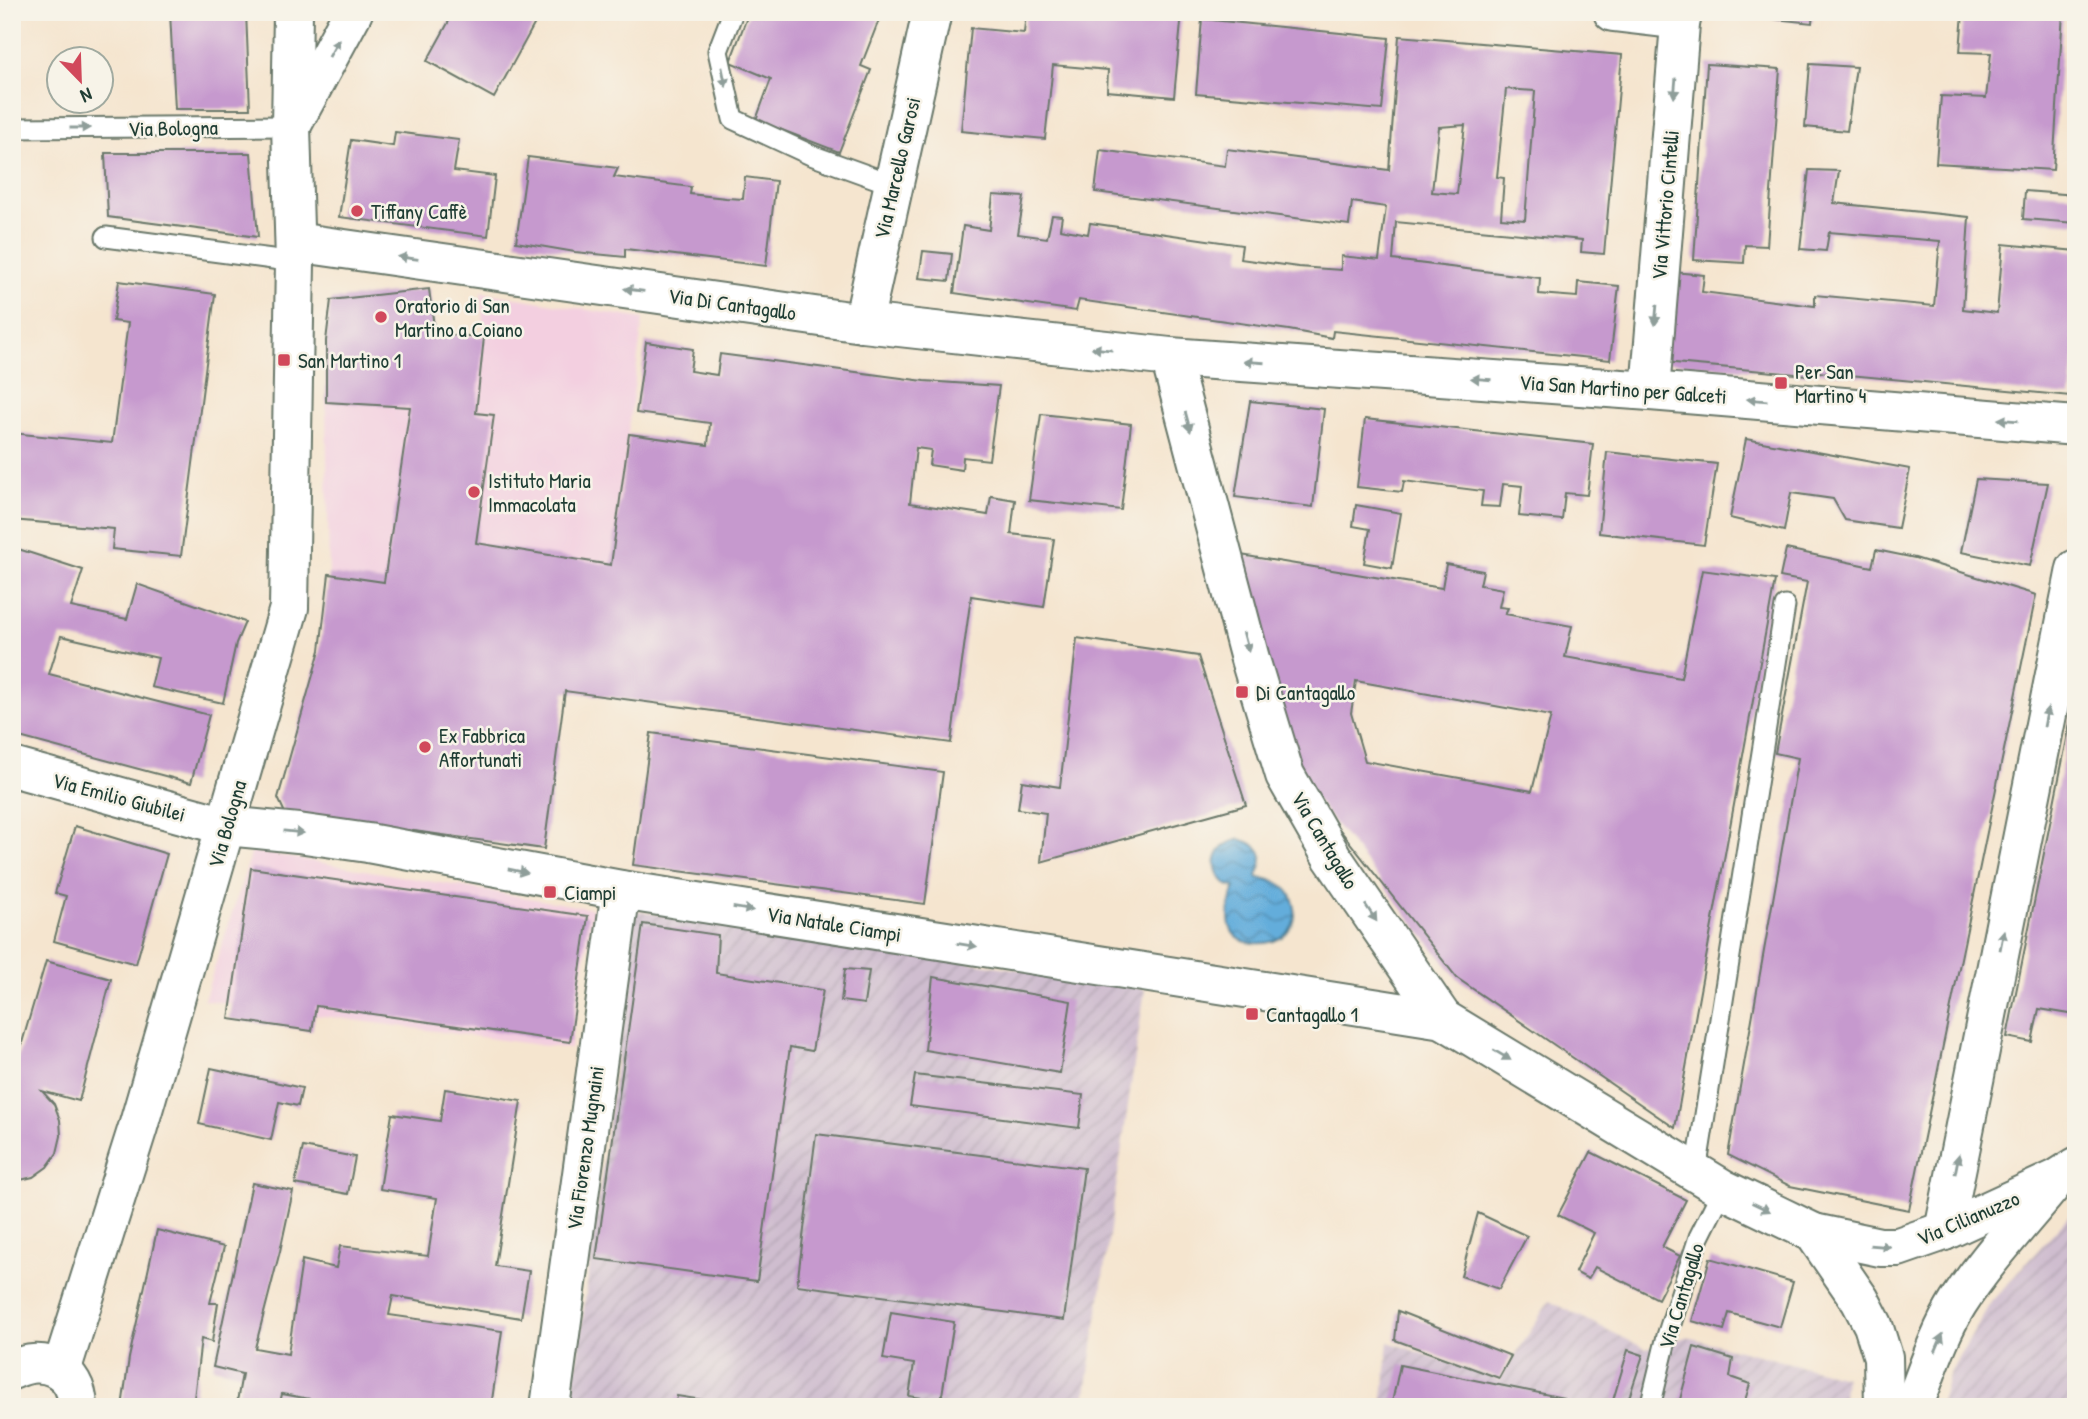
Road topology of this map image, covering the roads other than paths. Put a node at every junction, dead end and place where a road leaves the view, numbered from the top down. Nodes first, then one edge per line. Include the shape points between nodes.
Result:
1 (293, 12) edge
2 (353, 12) edge
3 (733, 12) edge
4 (932, 12) edge
5 (1613, 12) edge
6 (1681, 16) edge
7 (291, 126) junction
8 (12, 128) edge
9 (894, 185) junction
10 (106, 237) dead end
11 (295, 252) junction
12 (863, 323) junction
13 (1170, 356) junction
14 (1650, 391) junction
15 (2076, 426) edge
16 (2076, 569) edge
17 (1785, 606) dead end
18 (12, 767) edge
19 (226, 826) junction
20 (621, 890) junction
21 (1443, 1019) junction
22 (2066, 1173) edge
23 (1709, 1180) junction
24 (1944, 1231) junction
25 (1814, 1233) junction
26 (12, 1370) edge
27 (61, 1371) junction
28 (78, 1407) edge
29 (550, 1407) edge
30 (1650, 1407) edge
31 (1884, 1407) edge
32 (1913, 1407) edge

1 - 7 street, Via Bologna
7 -> 2 street
3 -> 9 lane via 718,51 733,119 811,155
4 - 9 street, Via Marcello Garosi
5 - 6 street
6 -> 14 street, Via Vittorio Cintelli
8 -> 7 lane, Via Bologna
7 - 11 street, Via Bologna
9 - 12 street, Via Marcello Garosi
10 - 11 lane
12 -> 11 street, Via Di Cantagallo
11 - 19 street, Via Bologna via 289,608
13 -> 12 street, Via Di Cantagallo
14 -> 13 street, Via San Martino per Galceti
13 -> 21 street, Via Cantagallo via 1285,775 1332,857
15 -> 14 street, Via San Martino per Galceti
24 -> 16 street
17 - 23 lane, Via Cantagallo
18 - 19 street, Via Emilio Giubilei
19 -> 20 street, Via Natale Ciampi via 368,843
19 - 27 street, Via Bologna
20 -> 21 street, Via Natale Ciampi
20 - 29 street, Via Fiorenzo Mugnaini
21 -> 23 street, Via Cantagallo
22 - 24 street, Via Cilianuzzo
32 -> 22 street via 1956,1306 1976,1276
23 -> 25 street, Via Cantagallo
23 - 30 lane, Via Cantagallo via 1699,1237
25 -> 24 street, Via Cilianuzzo via 1898,1247
25 - 31 street, Via Cantagallo via 1873,1325 1883,1357
26 - 27 street via 36,1362
27 - 28 street via 72,1382

